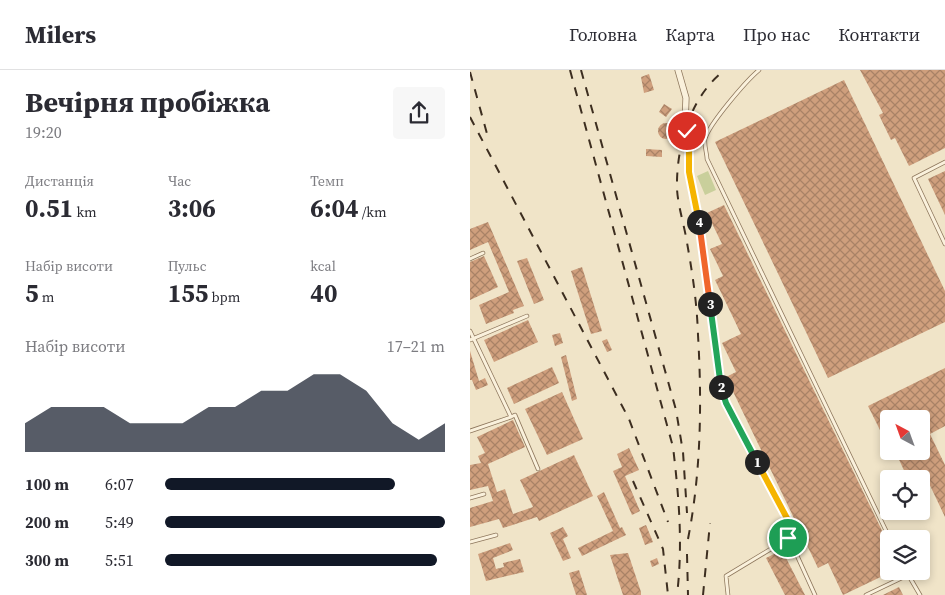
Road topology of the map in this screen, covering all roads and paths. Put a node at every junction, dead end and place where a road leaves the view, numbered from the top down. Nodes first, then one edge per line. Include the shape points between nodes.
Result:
1 (678, 70) edge
2 (759, 70) edge
3 (685, 126) joint
4 (945, 162) edge
5 (945, 244) edge
6 (483, 253) dead end
7 (470, 259) edge
8 (527, 316) dead end
9 (470, 331) edge
10 (472, 340) edge
11 (511, 417) junction
12 (470, 431) edge
13 (538, 469) dead end
14 (484, 494) dead end
15 (470, 498) edge
16 (886, 530) edge
17 (496, 535) dead end
18 (788, 538) junction
19 (470, 542) edge
20 (899, 580) edge
21 (911, 580) edge
22 (728, 595) edge
23 (815, 595) edge
24 (866, 595) edge
25 (920, 595) edge

1 - 3 street via 686,98
2 - 16 lane via 710,132 706,139 708,159
3 - 18 lane via 722,390 789,522
4 - 5 lane via 914,178
6 - 7 lane
8 - 10 lane
9 - 10 lane
10 - 11 lane
11 - 12 lane
11 - 13 lane via 515,416
14 - 15 lane
17 - 19 lane
18 - 22 lane via 726,576
18 - 23 lane
20 - 24 lane
21 - 25 lane

